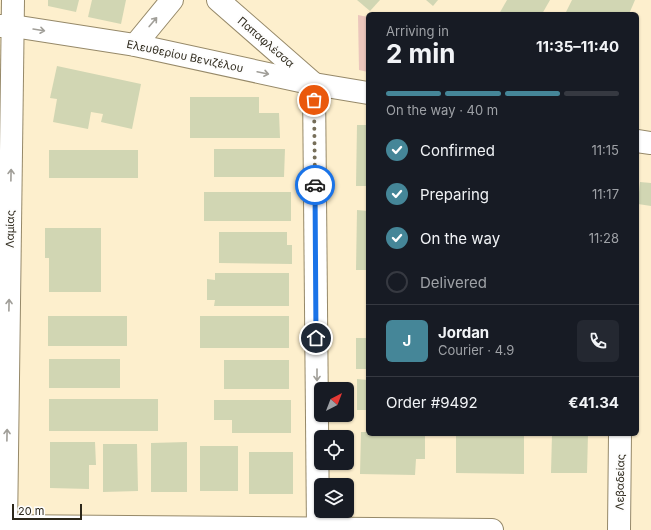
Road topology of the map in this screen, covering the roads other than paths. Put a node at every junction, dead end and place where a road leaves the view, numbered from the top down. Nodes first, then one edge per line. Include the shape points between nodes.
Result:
1 (13, 0) edge
2 (172, 0) edge
3 (218, 0) edge
4 (6, 26) edge
5 (135, 45) junction
6 (314, 84) junction
7 (366, 93) edge
8 (639, 141) edge
9 (651, 143) edge
10 (620, 436) edge
11 (4, 527) edge
12 (318, 529) edge
13 (492, 530) edge
14 (619, 530) edge

1 - 4 street, Λαμίας
5 -> 2 street
3 - 6 street, Παπαφλέσσα
4 -> 5 street, Ελευθερίου Βενιζέλου
11 -> 4 street, Λαμίας
5 -> 6 street, Ελευθερίου Βενιζέλου
6 - 7 street, Ελευθερίου Βενιζέλου
6 -> 12 street
8 - 9 street
10 - 14 street, Λεβαδείας
11 - 12 street
12 - 13 street

